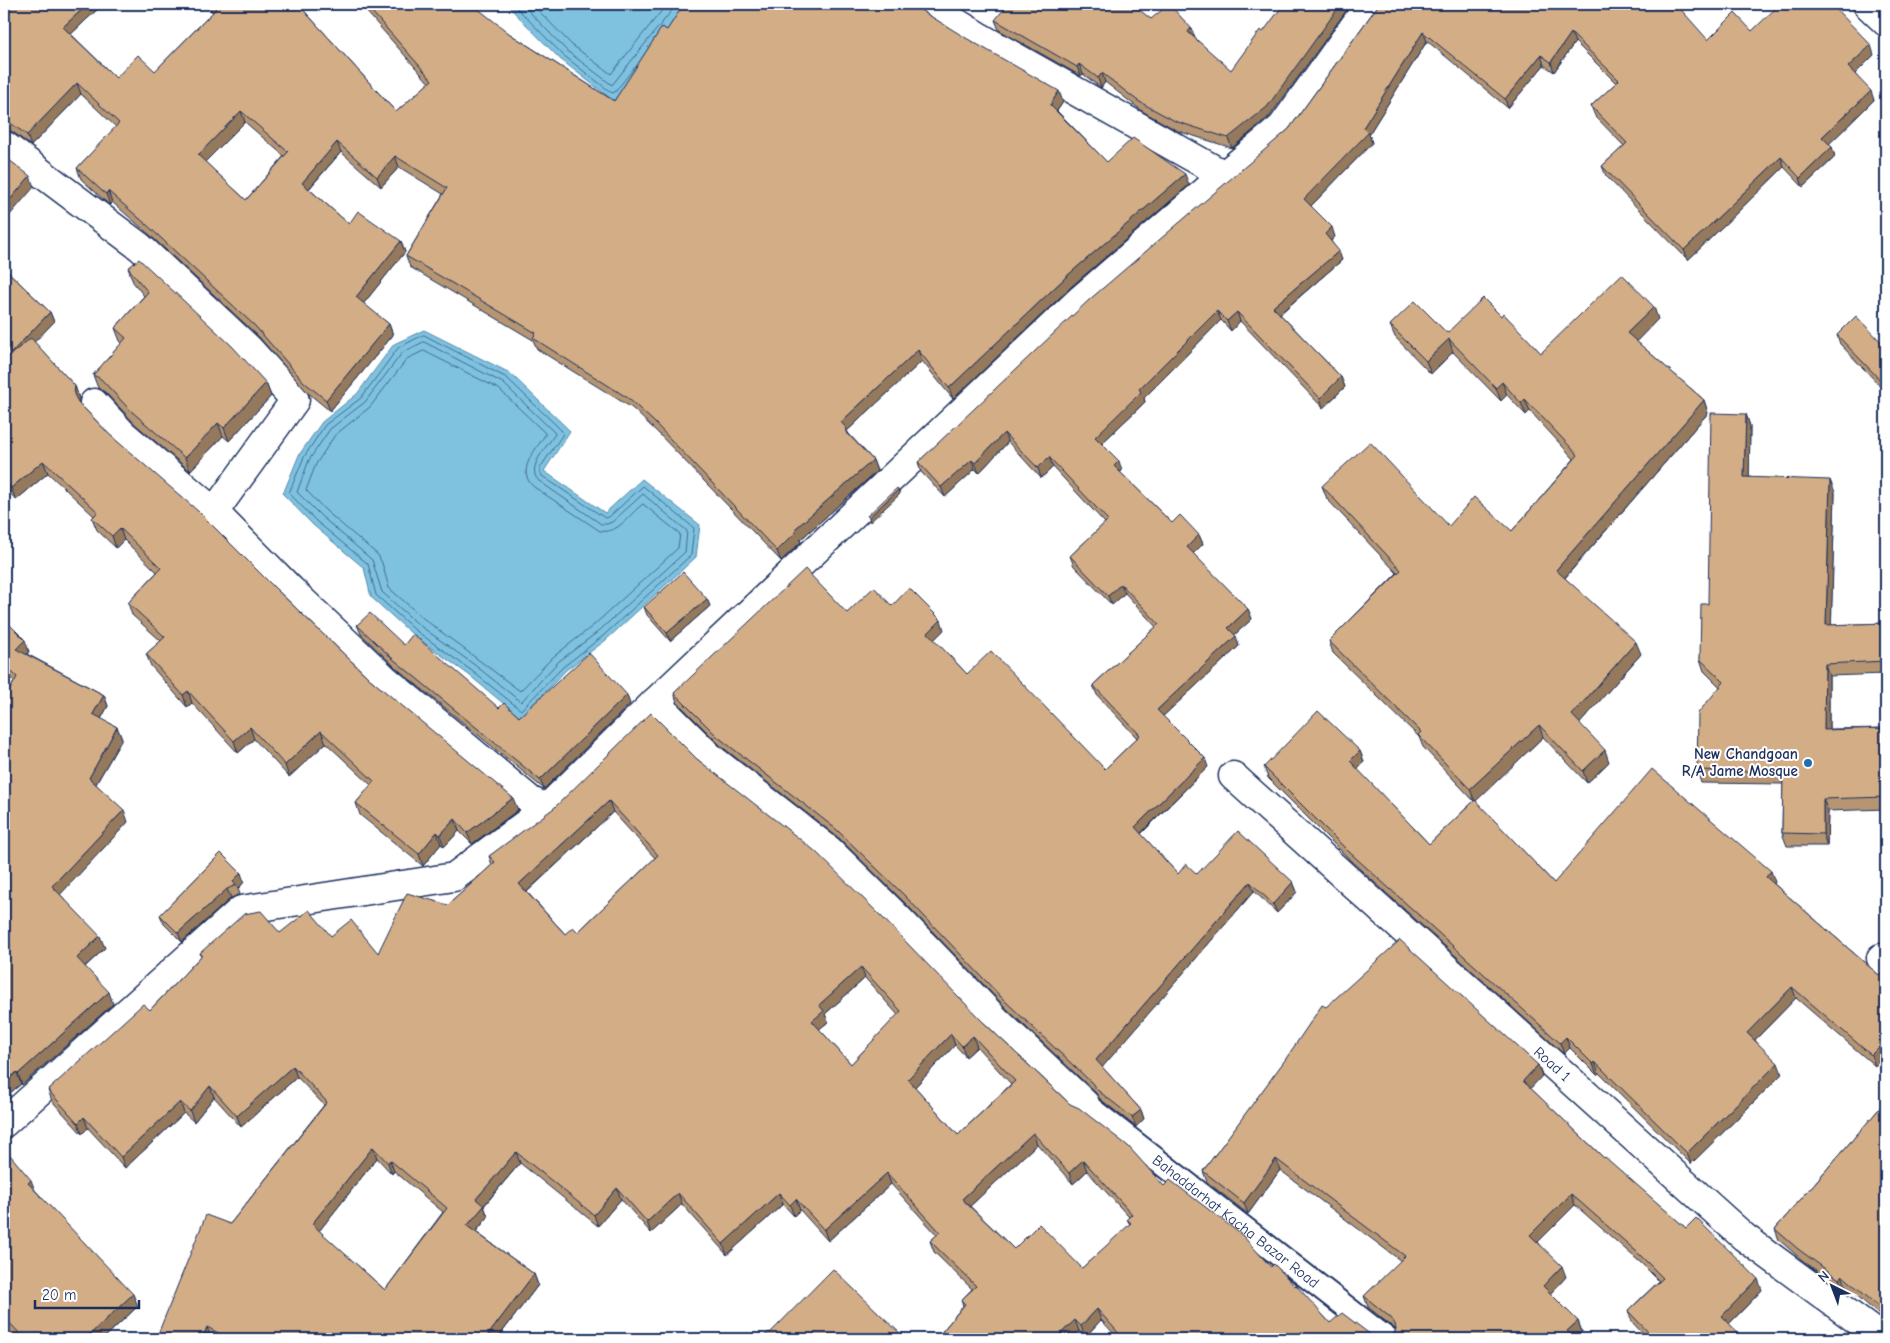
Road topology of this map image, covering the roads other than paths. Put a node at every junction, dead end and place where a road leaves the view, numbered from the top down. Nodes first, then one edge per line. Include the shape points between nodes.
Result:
1 (926, 4) edge
2 (1370, 4) edge
3 (1867, 4) edge
4 (1886, 22) edge
5 (4, 145) edge
6 (1224, 175) junction
7 (94, 403) dead end
8 (214, 512) junction
9 (655, 702) junction
10 (1233, 776) dead end
11 (547, 808) junction
12 (1085, 1104) joint
13 (4, 1123) edge
14 (1387, 1339) edge
15 (1883, 1339) edge

1 - 6 street
2 - 6 street via 1282,127
3 - 4 street
5 - 8 street via 140,247 248,348 295,400
6 - 9 street via 1082,298
7 - 8 street via 124,435
8 - 11 street via 385,679 530,801
9 - 11 street
9 - 12 street via 710,758 829,850 997,1021
10 - 15 street, Road 1 via 1744,1237
11 - 13 street via 454,877 241,910
12 - 14 street, Bahaddarhat Kacha Bazar Road

